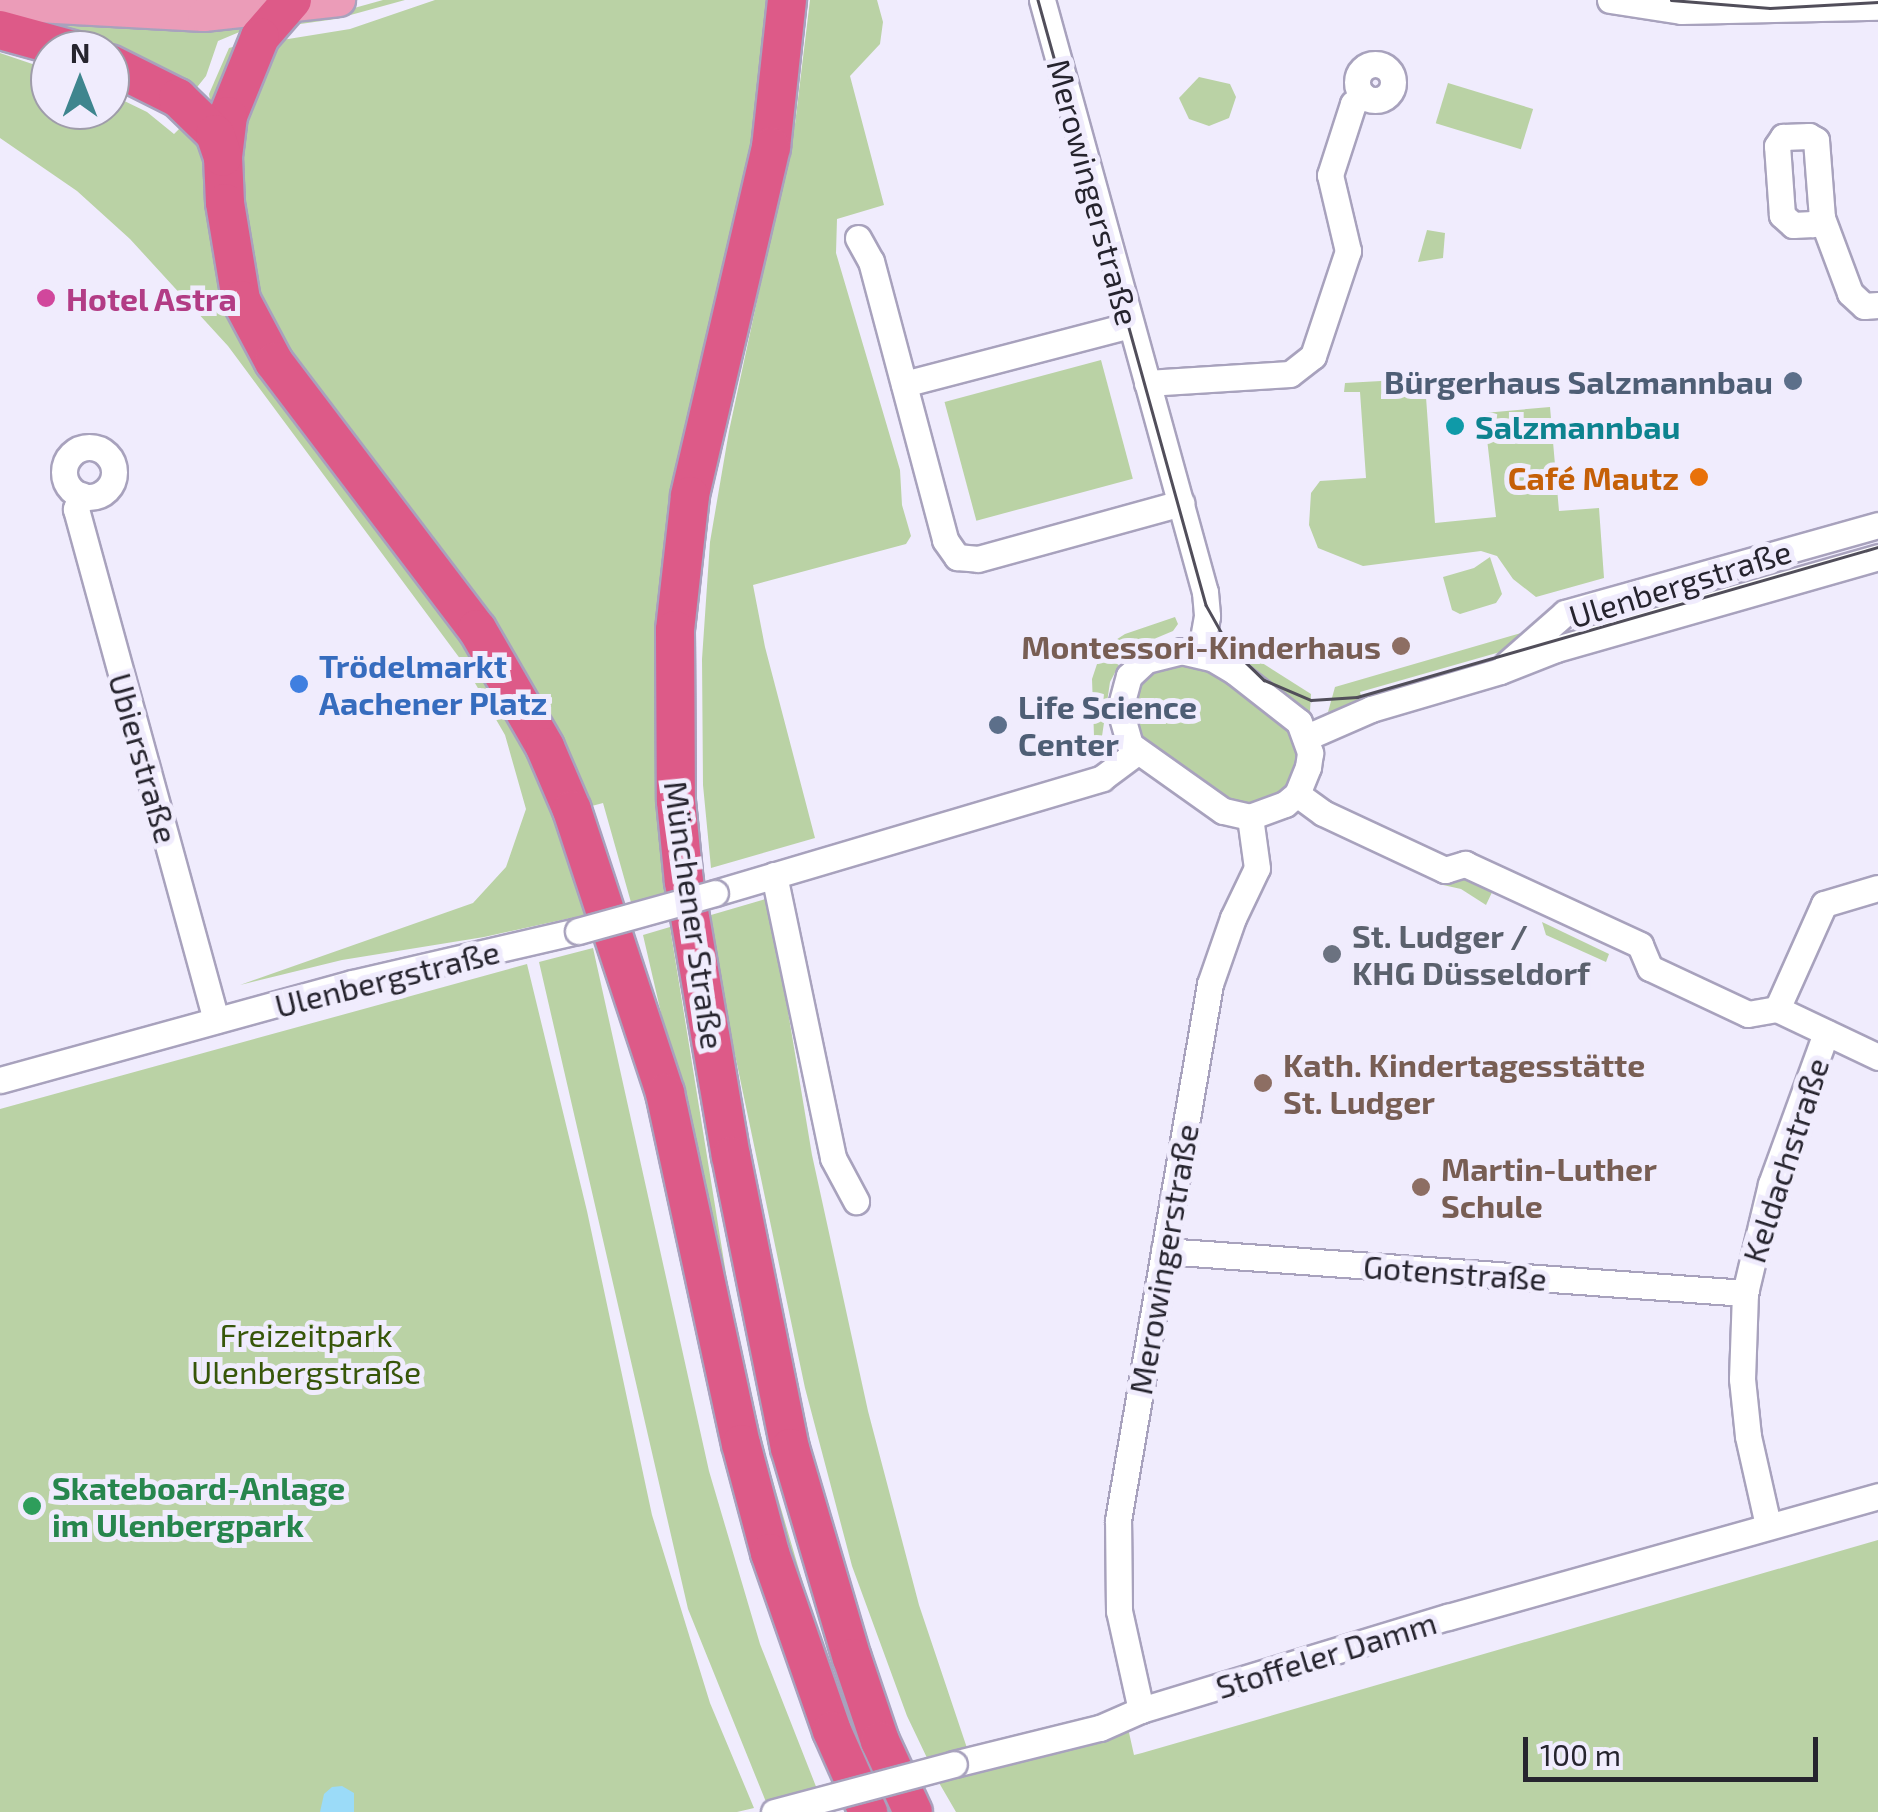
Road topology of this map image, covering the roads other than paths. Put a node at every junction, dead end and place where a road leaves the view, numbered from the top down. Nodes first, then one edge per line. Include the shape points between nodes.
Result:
1 (339, 0) edge
2 (787, 0) edge
3 (1042, 0) edge
4 (1610, 0) edge
5 (0, 4) edge
6 (286, 5) edge
7 (1878, 7) edge
8 (0, 30) edge
9 (30, 38) edge
10 (130, 74) edge
11 (1362, 95) dead end
12 (223, 157) junction
13 (1822, 218) dead end
14 (858, 238) dead end
15 (1878, 305) edge
16 (1130, 324) junction
17 (1147, 383) junction
18 (904, 384) junction
19 (81, 496) dead end
20 (1180, 502) junction
21 (1878, 525) edge
22 (1878, 557) edge
23 (1200, 654) junction
24 (1500, 672) junction
25 (1306, 736) junction
26 (1137, 752) junction
27 (1297, 794) junction
28 (1250, 817) junction
29 (774, 875) junction
30 (1878, 888) edge
31 (1777, 1010) junction
32 (216, 1020) junction
33 (1826, 1033) junction
34 (1878, 1056) edge
35 (0, 1080) edge
36 (856, 1201) dead end
37 (1164, 1250) junction
38 (1745, 1292) junction
39 (1878, 1496) edge
40 (1768, 1524) junction
41 (869, 1708) junction
42 (1141, 1710) junction
43 (774, 1812) edge
44 (868, 1812) edge
45 (913, 1812) edge
46 (941, 1812) edge

1 - 6 main road
2 - 41 highway, Münchener Straße via 771,146 690,496 676,630 676,801 687,900 768,1350 807,1516
3 - 16 street, Merowingerstraße
4 - 7 street via 1680,12
5 - 6 main road via 204,15
6 - 12 highway via 260,37 238,83
8 - 9 highway
10 - 12 highway via 178,98 214,134
11 - 17 street via 1330,175 1348,251 1314,356 1290,374
12 - 44 highway, Münchener Straße via 233,269 256,333 477,629 545,747 572,810 665,1093 770,1553 832,1731
13 - 15 street via 1853,298
14 - 18 street via 871,261
16 - 17 street, Merowingerstraße
16 - 18 street
17 - 20 street, Merowingerstraße
18 - 20 street via 944,540 963,560
19 - 32 street, Ubierstraße via 76,510 84,542
20 - 23 street, Merowingerstraße via 1206,592
21 - 24 street, Ulenbergstraße via 1565,613
22 - 24 street, Ulenbergstraße via 1556,649
23 - 25 street via 1288,711
23 - 26 street via 1161,654 1130,676 1121,722
24 - 25 street, Ulenbergstraße
25 - 27 street via 1308,767
26 - 28 street via 1223,812
26 - 29 street, Ulenbergstraße via 1102,778
27 - 28 street
27 - 31 street via 1323,814 1444,870 1465,864 1640,945 1650,968 1748,1014
28 - 37 street, Merowingerstraße via 1257,868 1210,984
29 - 32 street, Ulenbergstraße, bridge
29 - 36 street via 833,1158
30 - 31 street via 1824,904
31 - 33 street
32 - 35 street, Ulenbergstraße
33 - 34 street
33 - 38 street, Keldachstraße via 1771,1184
37 - 38 street, Gotenstraße
37 - 42 street, Merowingerstraße via 1118,1520 1119,1610
38 - 40 street, Keldachstraße via 1742,1379
39 - 40 street, Stoffeler Damm
40 - 42 street, Stoffeler Damm
41 - 45 highway, Münchener Straße
41 - 46 highway via 899,1730
42 - 43 street, Stoffeler Damm, bridge via 1100,1728

